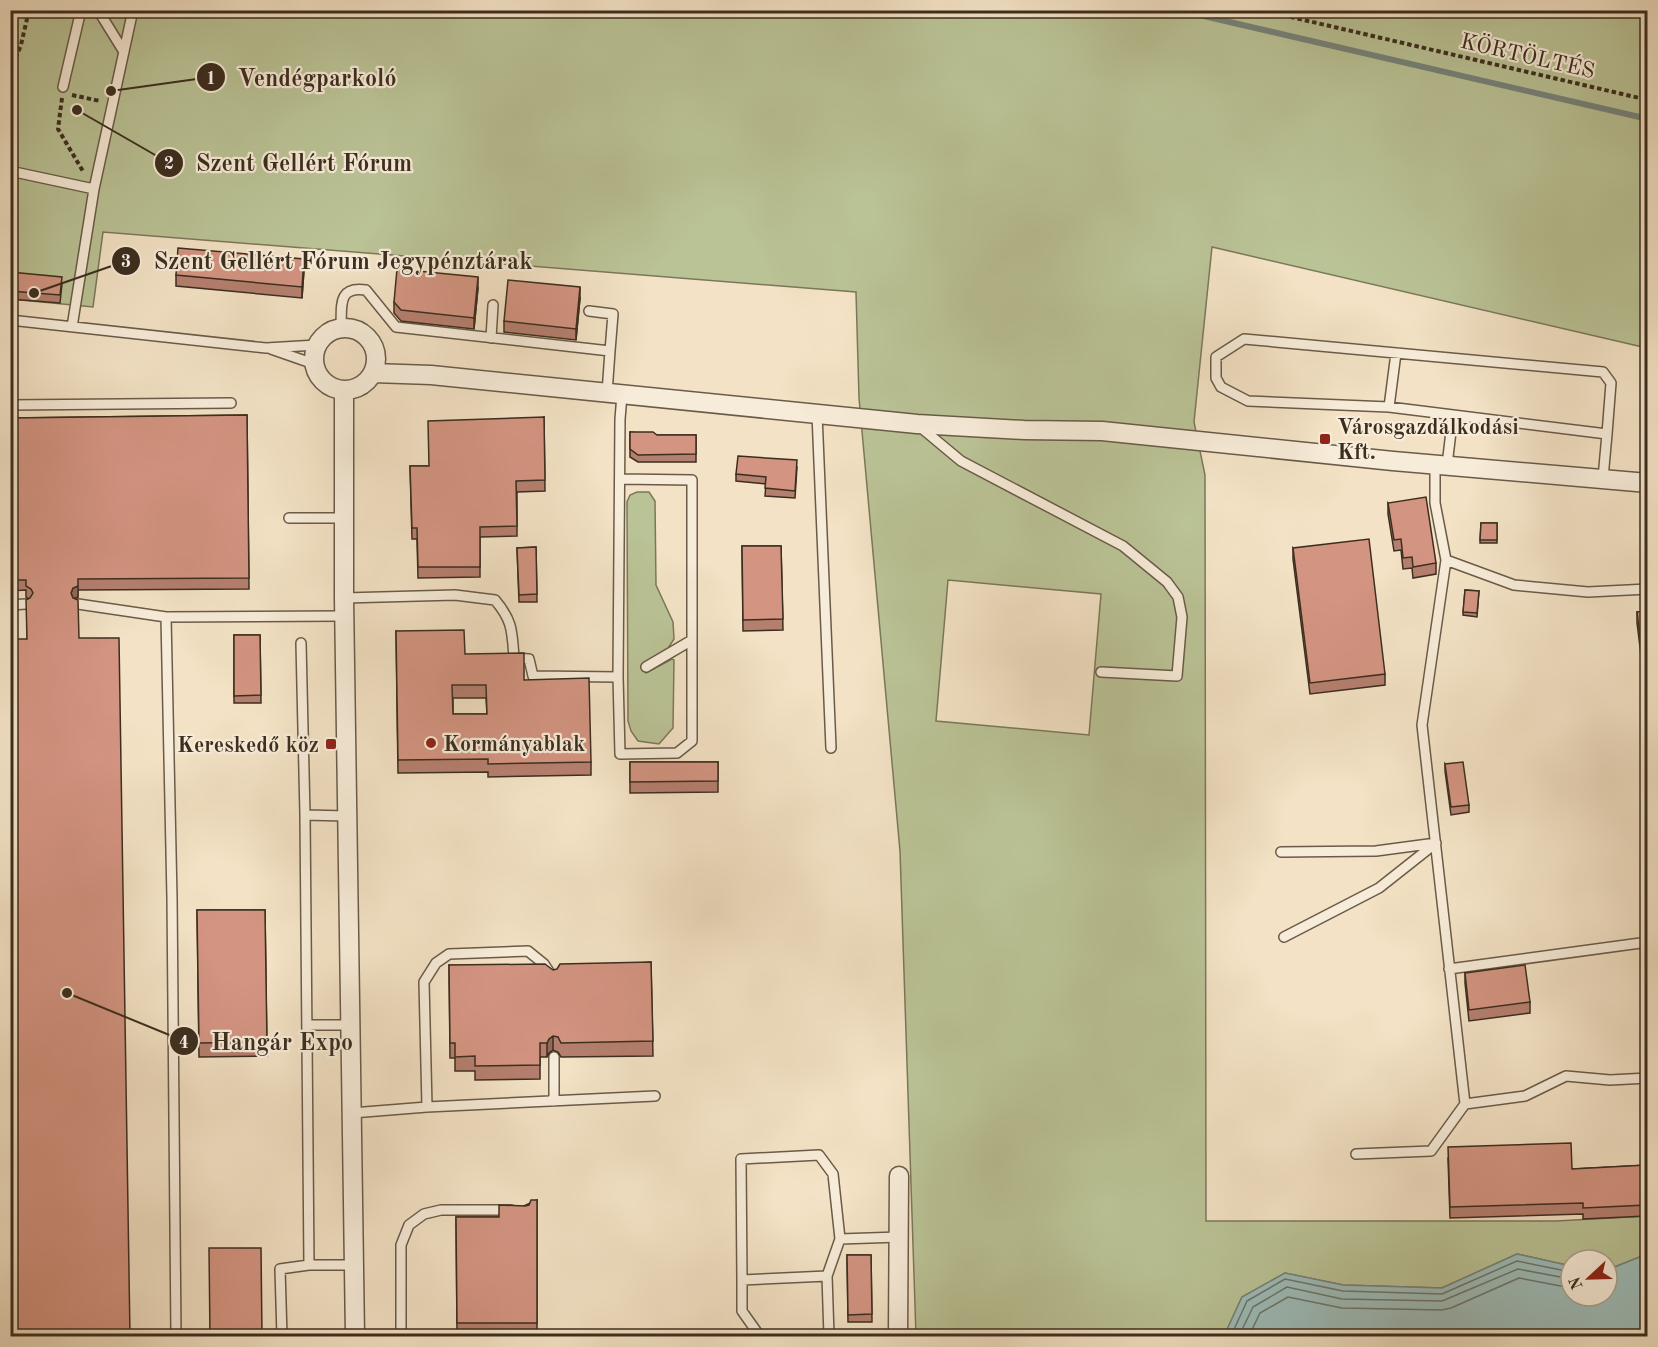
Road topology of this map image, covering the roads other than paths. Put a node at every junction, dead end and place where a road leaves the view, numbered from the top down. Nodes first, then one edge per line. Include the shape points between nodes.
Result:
1 (81, 10) edge
2 (98, 10) edge
3 (133, 10) edge
4 (124, 52) junction
5 (63, 87) dead end
6 (10, 171) edge
7 (94, 189) junction
8 (493, 305) dead end
9 (589, 311) dead end
10 (10, 320) edge
11 (72, 327) junction
12 (341, 328) junction
13 (491, 338) junction
14 (316, 345) junction
15 (266, 348) junction
16 (610, 351) junction
17 (1396, 353) junction
18 (314, 364) junction
19 (375, 364) junction
20 (344, 391) junction
21 (614, 394) junction
22 (231, 404) dead end
23 (10, 405) edge
24 (1389, 407) junction
25 (817, 414) junction
26 (1453, 415) junction
27 (917, 424) junction
28 (1606, 434) junction
29 (1441, 465) junction
30 (1602, 478) junction
31 (620, 479) junction
32 (1647, 483) edge
33 (289, 518) dead end
34 (345, 518) junction
35 (1446, 560) junction
36 (1647, 589) edge
37 (26, 604) edge
38 (78, 604) edge
39 (10, 605) edge
40 (344, 607) junction
41 (166, 617) junction
42 (692, 640) junction
43 (301, 643) dead end
44 (646, 667) dead end
45 (1101, 672) dead end
46 (618, 677) junction
47 (831, 748) dead end
48 (305, 815) junction
49 (347, 816) junction
50 (1436, 843) junction
51 (1281, 852) dead end
52 (1284, 937) dead end
53 (1647, 942) edge
54 (1449, 969) junction
55 (553, 978) edge
56 (350, 1024) junction
57 (307, 1025) junction
58 (554, 1057) edge
59 (1647, 1078) edge
60 (656, 1096) dead end
61 (554, 1101) junction
62 (1465, 1104) junction
63 (427, 1107) junction
64 (352, 1113) junction
65 (1356, 1154) dead end
66 (899, 1176) dead end
67 (525, 1210) edge
68 (899, 1237) junction
69 (840, 1239) junction
70 (309, 1265) junction
71 (354, 1265) junction
72 (828, 1276) junction
73 (742, 1280) junction
74 (176, 1336) edge
75 (282, 1336) edge
76 (355, 1336) edge
77 (401, 1336) edge
78 (759, 1336) edge
79 (829, 1336) edge
80 (838, 1336) edge
81 (898, 1336) edge

1 - 5 lane
2 - 4 lane
3 - 4 lane
4 - 7 lane
6 - 7 lane
7 - 11 lane
8 - 13 lane
9 - 16 lane via 613,314
10 - 11 lane
11 - 15 lane
12 - 13 lane via 343,298 353,288 366,290 396,327
12 - 14 street via 331,331
12 - 19 street via 364,335 372,344
13 - 16 lane
14 - 15 lane
14 - 18 street
15 - 18 lane
16 - 21 lane
17 - 24 lane
17 - 24 lane via 1244,339 1216,357 1216,378 1221,387 1248,402
17 - 28 lane via 1603,372 1611,383
18 - 20 street via 319,378
19 - 20 street via 366,383
19 - 21 street via 431,375
20 - 34 street
21 - 25 street
21 - 31 lane via 620,419
22 - 23 lane
24 - 26 lane
25 - 27 street
25 - 47 lane
26 - 28 lane
26 - 29 lane
27 - 29 street via 1102,431
27 - 45 lane via 961,461 1123,546 1167,582 1178,597 1182,617 1178,676
28 - 30 lane
29 - 30 street
29 - 35 lane via 1435,503
30 - 32 street
31 - 42 lane via 692,480
31 - 46 lane
33 - 34 lane
34 - 40 street
35 - 36 lane via 1514,585 1588,592
35 - 50 lane via 1422,725
37 - 39 lane
38 - 41 lane
40 - 41 lane
40 - 46 lane via 455,595 495,600 512,625 514,658 529,659 533,676
40 - 49 street
41 - 74 lane
42 - 44 lane
42 - 46 lane via 693,741 677,753 620,754
43 - 48 lane
48 - 49 lane
48 - 57 lane
49 - 56 street
50 - 51 lane via 1376,851
50 - 52 lane via 1379,888
50 - 54 lane
53 - 54 lane
54 - 62 lane
55 - 63 lane via 528,951 449,954 435,963 424,982
56 - 57 lane
56 - 64 street
57 - 70 lane
58 - 61 lane
59 - 62 lane via 1566,1076 1525,1096
60 - 61 lane
61 - 63 lane
62 - 65 lane via 1431,1150
63 - 64 lane
64 - 71 street
66 - 68 street
67 - 77 lane via 441,1210 424,1214 409,1225 401,1245
68 - 69 lane
68 - 81 street
69 - 72 lane
69 - 73 lane via 833,1174 819,1155 741,1160
70 - 71 lane
70 - 75 lane via 280,1269
71 - 76 street
72 - 73 lane
72 - 79 lane
73 - 78 lane via 742,1311
78 - 79 lane
79 - 80 lane

